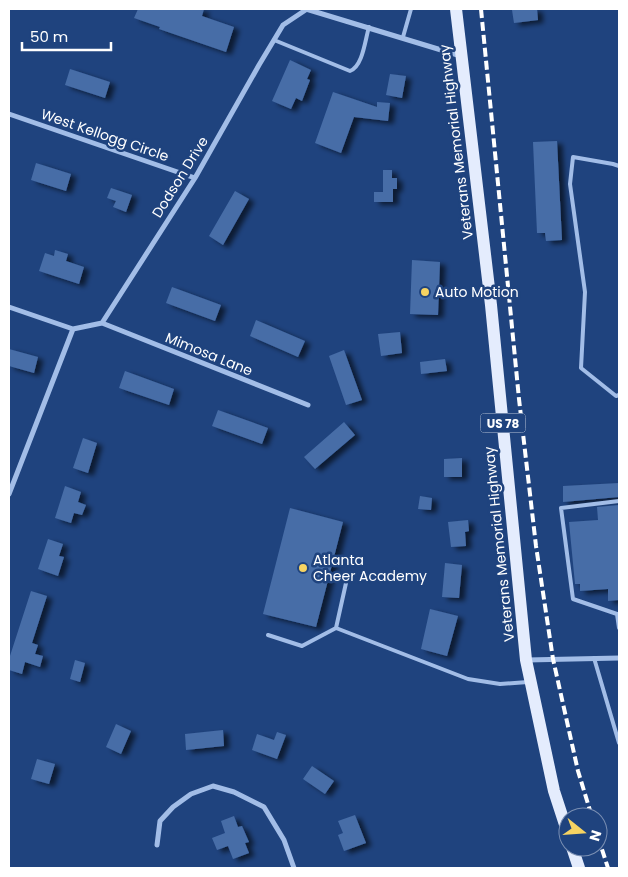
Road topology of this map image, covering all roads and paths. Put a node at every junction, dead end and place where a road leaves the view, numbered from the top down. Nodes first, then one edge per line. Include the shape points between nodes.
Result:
1 (307, 9) edge
2 (411, 9) edge
3 (456, 9) edge
4 (369, 27) junction
5 (403, 38) junction
6 (274, 40) junction
7 (461, 56) junction
8 (9, 114) edge
9 (619, 166) edge
10 (195, 178) junction
11 (9, 307) edge
12 (102, 323) junction
13 (73, 329) junction
14 (619, 395) edge
15 (308, 405) dead end
16 (9, 494) edge
17 (619, 501) edge
18 (348, 574) dead end
19 (619, 623) edge
20 (336, 628) junction
21 (619, 628) edge
22 (268, 635) dead end
23 (594, 658) junction
24 (619, 658) edge
25 (526, 660) junction
26 (530, 682) junction
27 (619, 742) edge
28 (559, 807) edge
29 (157, 845) dead end
30 (294, 868) edge

1 - 4 street, Dodson Drive
1 - 6 street, Dodson Drive via 283,25
2 - 5 lane
3 - 7 main road, Veterans Memorial Highway / US 78
4 - 5 street, Dodson Drive
4 - 6 lane via 359,63 350,70
5 - 7 street, Dodson Drive
6 - 10 street, Dodson Drive
7 - 25 main road, Veterans Memorial Highway / US 78 via 491,305
8 - 10 street, West Kellogg Circle
9 - 14 lane via 573,157 570,184 585,292 581,368 616,396
10 - 12 street, Dodson Drive
11 - 13 street
12 - 13 street
12 - 15 street, Mimosa Lane
13 - 16 street
17 - 19 lane via 561,508 573,599 617,614
18 - 20 lane
19 - 21 lane
20 - 22 lane via 302,646
20 - 26 lane via 468,679 500,684
23 - 24 street
23 - 25 street
23 - 27 lane
25 - 26 main road, Veterans Memorial Highway / US 78
26 - 28 main road, Veterans Memorial Highway / US 78
29 - 30 street via 160,821 166,814 191,794 213,786 264,807 284,840

